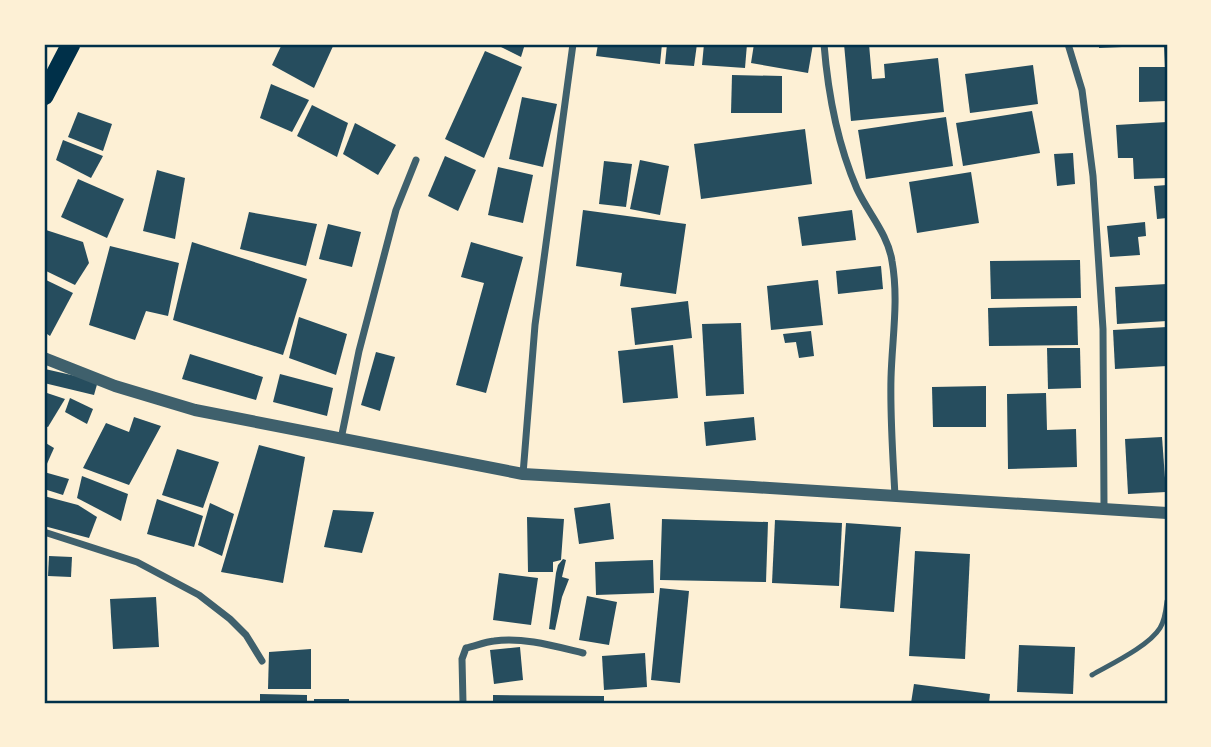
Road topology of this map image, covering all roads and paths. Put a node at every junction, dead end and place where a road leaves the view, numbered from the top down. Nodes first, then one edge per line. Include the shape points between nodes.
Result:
1 (71, 44) edge
2 (573, 44) edge
3 (824, 44) edge
4 (1068, 44) edge
5 (44, 96) edge
6 (416, 160) dead end
7 (44, 358) edge
8 (341, 439) junction
9 (523, 474) junction
10 (895, 496) junction
11 (1104, 508) junction
12 (1167, 513) edge
13 (44, 532) edge
14 (1167, 601) edge
15 (583, 653) dead end
16 (262, 661) dead end
17 (1092, 675) dead end
18 (463, 703) edge

1 - 5 highway
2 - 9 street via 535,325
3 - 10 street via 832,110 845,156 892,260
4 - 11 street via 1082,90 1093,176 1103,329
6 - 8 street via 396,210
7 - 8 street via 195,410
8 - 9 street
9 - 10 street
10 - 11 street
11 - 12 street
13 - 16 street via 137,562 199,595 246,635
14 - 17 lane via 1160,628 1141,646
15 - 18 street via 508,640 466,649

